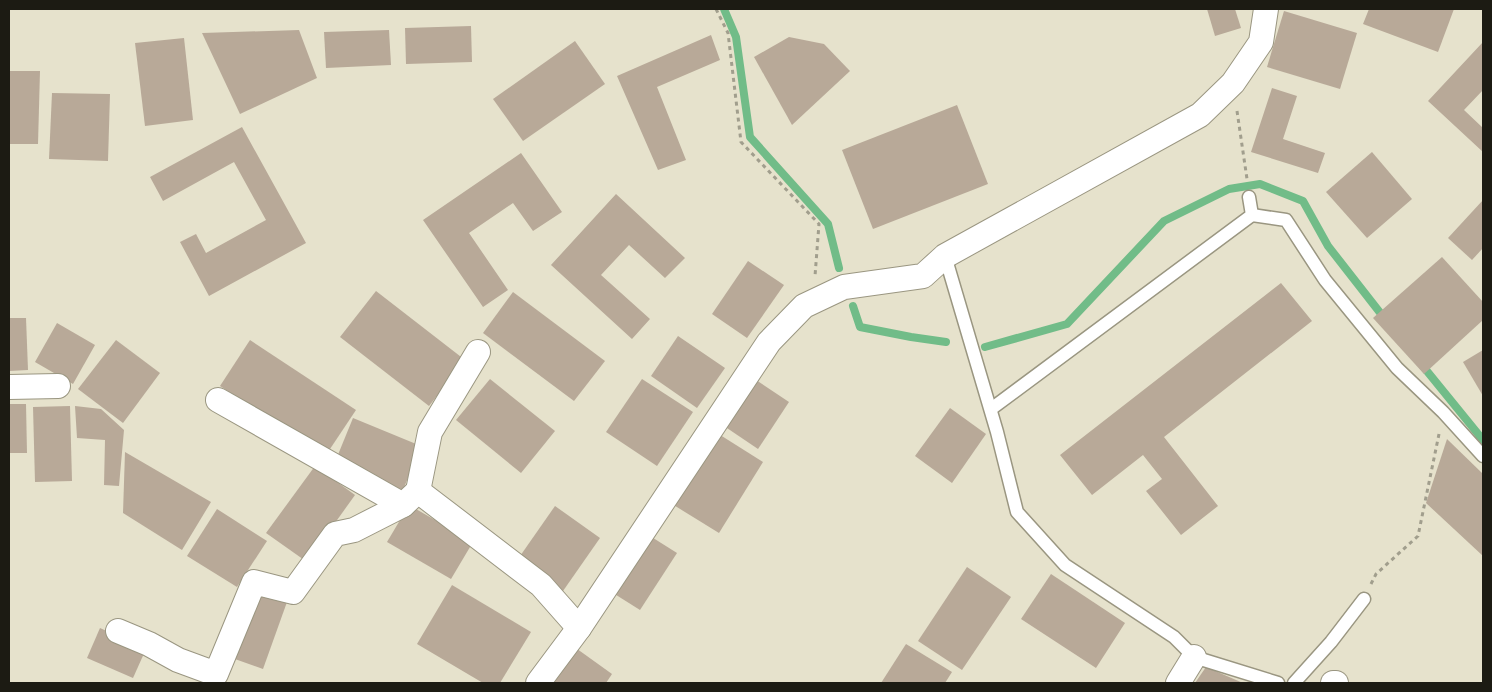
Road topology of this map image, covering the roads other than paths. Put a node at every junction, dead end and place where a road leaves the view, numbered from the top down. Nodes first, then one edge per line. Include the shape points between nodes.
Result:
1 (1266, 9) edge
2 (1249, 197) dead end
3 (1252, 215) junction
4 (945, 256) junction
5 (478, 352) dead end
6 (58, 386) dead end
7 (9, 387) edge
8 (218, 400) dead end
9 (991, 410) junction
10 (1483, 456) edge
11 (411, 498) junction
12 (1364, 598) road end
13 (579, 628) junction
14 (118, 631) dead end
15 (1194, 657) junction
16 (538, 683) edge
17 (1178, 683) edge
18 (1278, 683) edge
19 (1294, 683) edge

1 - 4 street via 1261,42 1233,83 1200,115
2 - 3 lane
3 - 9 lane
3 - 10 lane via 1286,220 1324,280 1397,368
4 - 9 lane
4 - 13 street via 922,276 844,287 804,306 769,342
5 - 11 street via 430,432
6 - 7 street
8 - 11 street
9 - 15 lane via 1017,512 1065,565 1174,636
11 - 13 street via 541,585
11 - 14 street via 354,530 335,534 292,592 254,582 216,674
12 - 19 lane
13 - 16 street
15 - 17 street
15 - 18 lane

